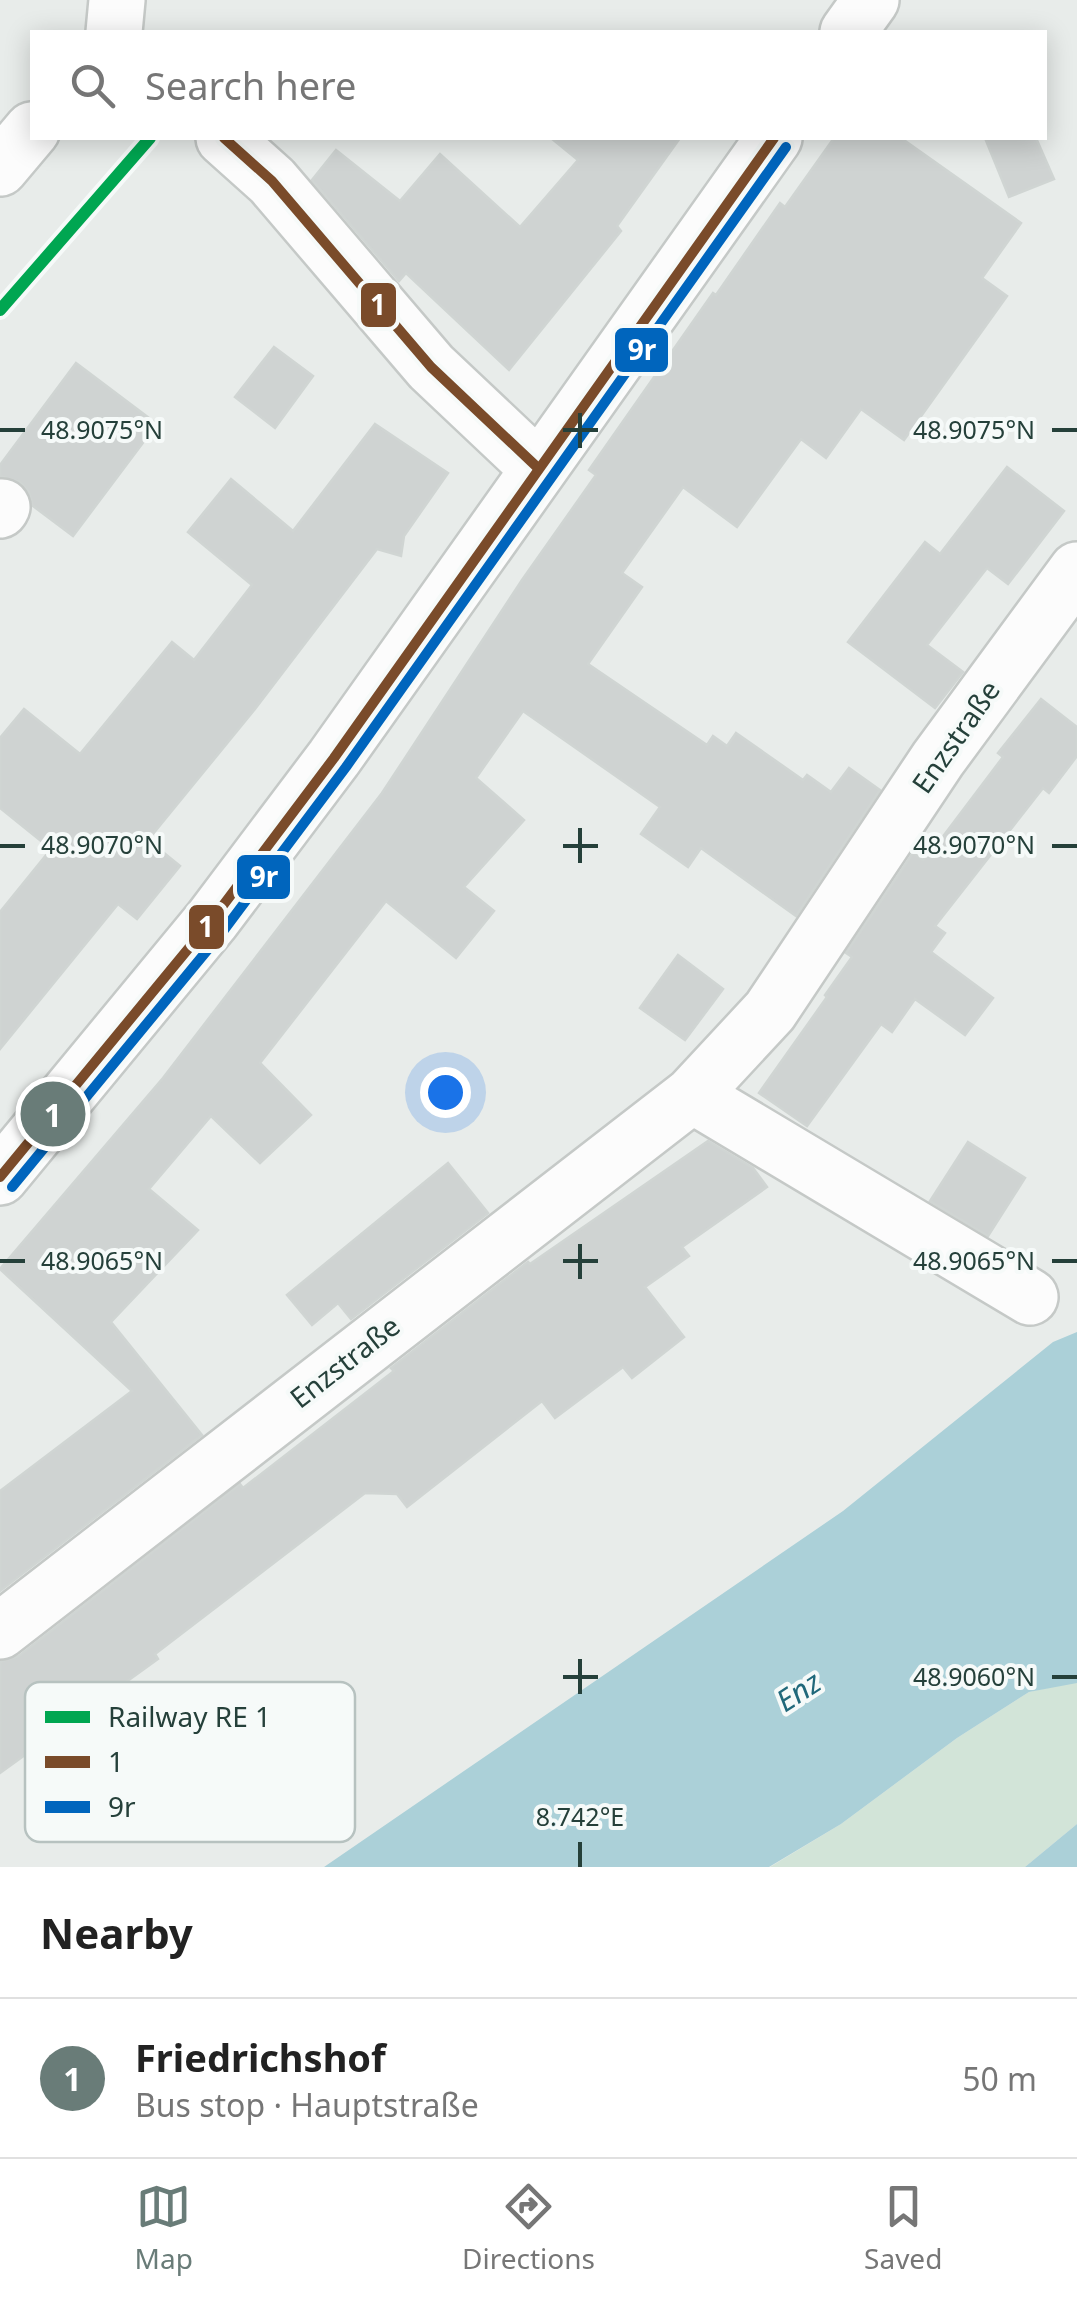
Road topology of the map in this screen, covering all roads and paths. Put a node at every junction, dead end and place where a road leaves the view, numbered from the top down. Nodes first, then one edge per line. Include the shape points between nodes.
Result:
1 (117, 0) edge
2 (871, 0) edge
3 (114, 30) edge
4 (849, 30) edge
5 (30, 132) edge
6 (226, 140) edge
7 (773, 140) edge
8 (0, 168) edge
9 (538, 468) junction
10 (1077, 570) edge
11 (692, 1095) junction
12 (3, 1168) edge
13 (1030, 1297) dead end
14 (0, 1631) edge

1 - 3 street
2 - 4 street
5 - 8 street
6 - 9 street via 272,181 431,367
7 - 9 street
9 - 12 street via 200,935
10 - 11 street, Enzstraße via 938,759 770,1011
11 - 13 street
11 - 14 street, Enzstraße

